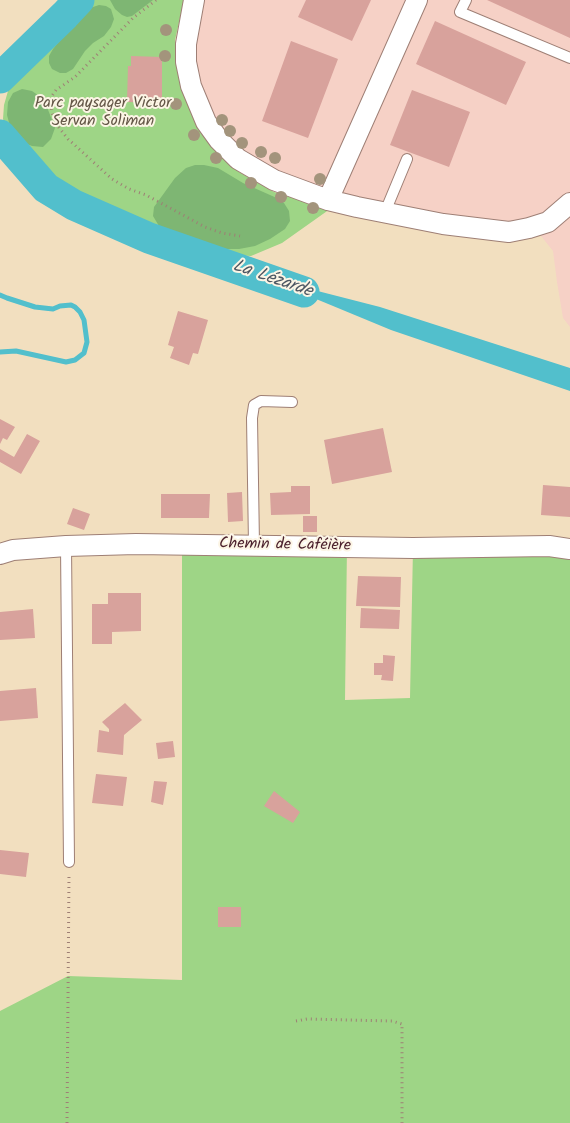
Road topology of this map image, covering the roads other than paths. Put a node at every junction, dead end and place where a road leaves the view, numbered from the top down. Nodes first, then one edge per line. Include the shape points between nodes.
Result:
1 (194, 0) edge
2 (417, 0) edge
3 (466, 0) edge
4 (570, 58) edge
5 (407, 160) dead end
6 (328, 200) junction
7 (570, 203) edge
8 (385, 212) junction
9 (292, 402) dead end
10 (254, 545) junction
11 (66, 546) junction
12 (570, 549) edge
13 (0, 554) edge
14 (70, 862) road end

1 - 6 street via 186,62 191,86 206,122 238,159 274,180
2 - 6 street
3 - 4 lane via 460,12
5 - 8 lane
6 - 8 street
7 - 8 street via 548,222 509,232 443,224
9 - 10 lane via 254,405
10 - 11 street, Chemin de Caféière
10 - 12 street, Chemin de Caféière via 549,546
11 - 13 street, Chemin de Caféière
11 - 14 lane

